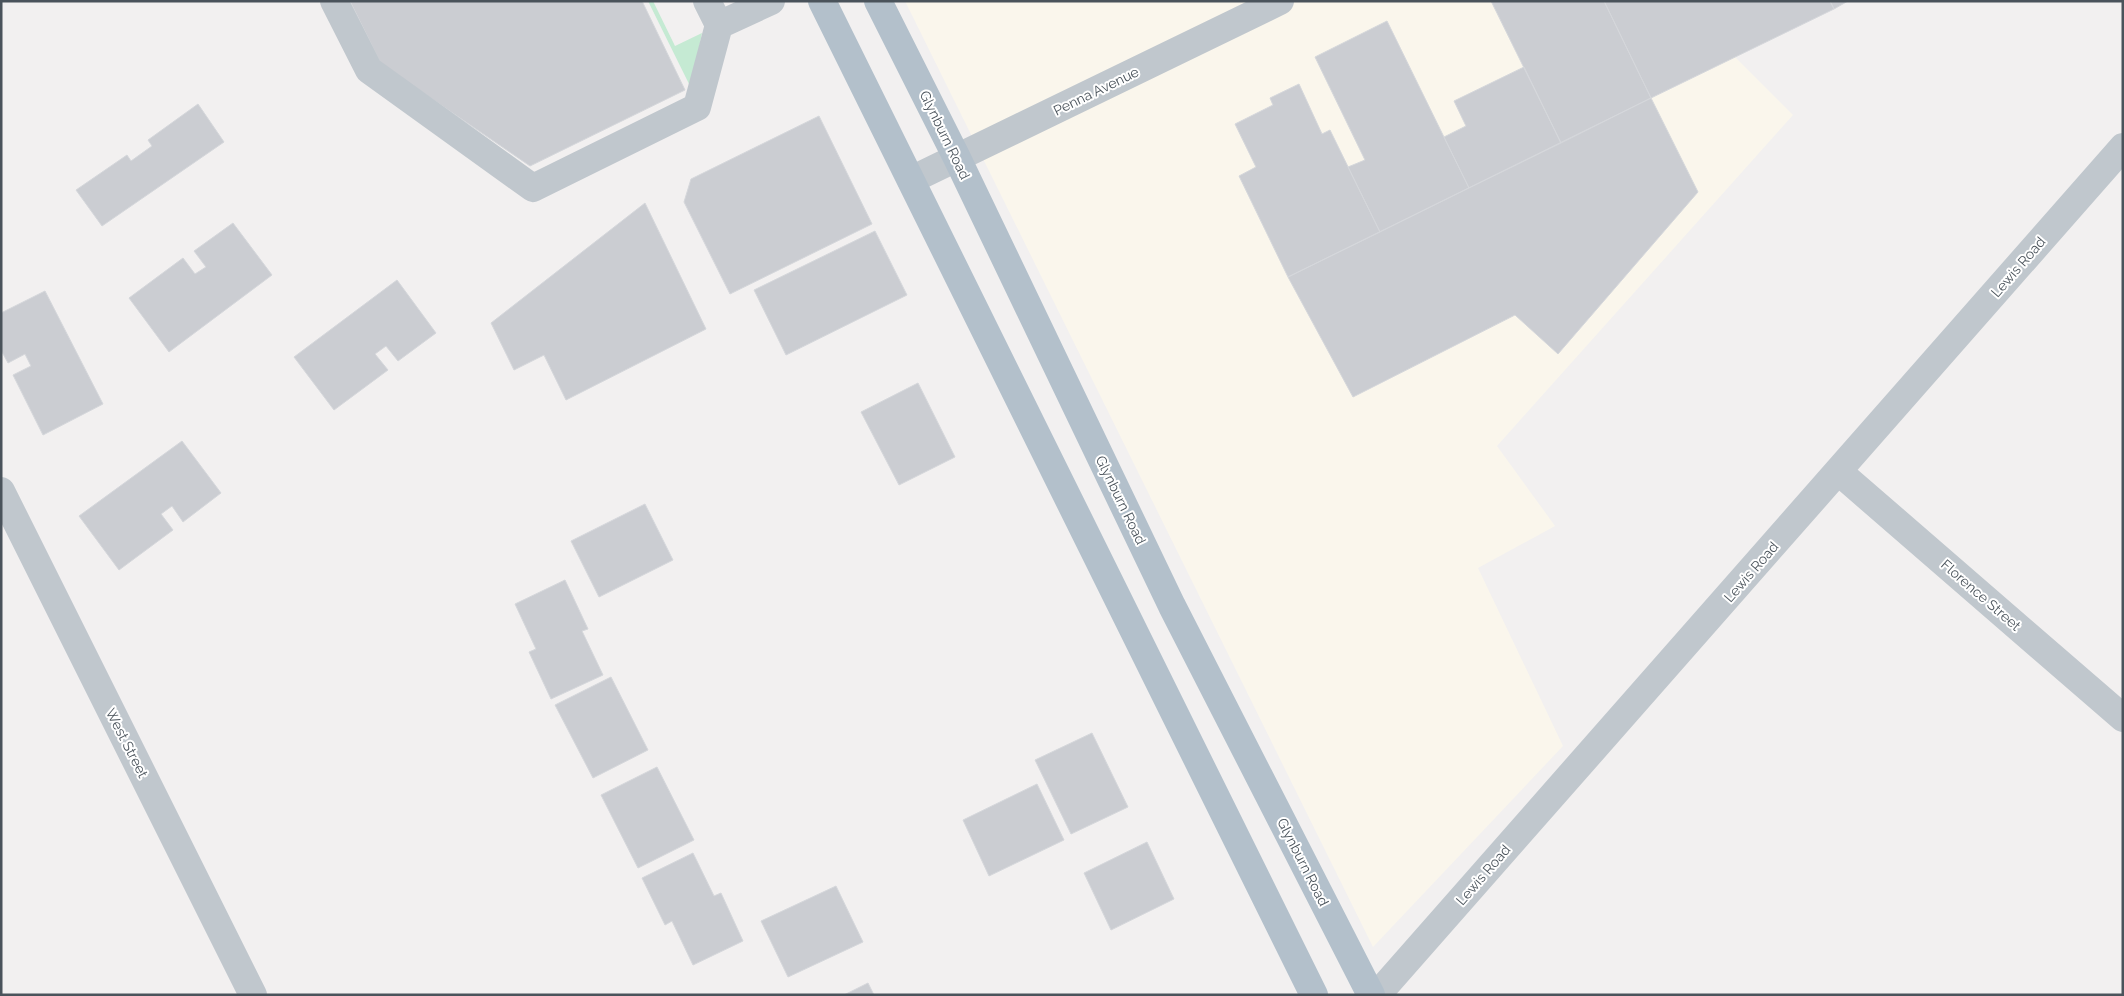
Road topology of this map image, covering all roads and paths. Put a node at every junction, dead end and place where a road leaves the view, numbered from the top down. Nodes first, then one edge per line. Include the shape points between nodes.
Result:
1 (334, 1) edge
2 (771, 1) edge
3 (822, 1) edge
4 (878, 1) edge
5 (1280, 1) edge
6 (713, 13) edge
7 (2123, 147) edge
8 (956, 158) junction
9 (911, 180) junction
10 (1839, 472) junction
11 (1, 492) edge
12 (2123, 718) edge
13 (253, 995) edge
14 (1314, 995) edge
15 (1370, 995) edge
16 (1378, 995) edge

1 - 6 street via 369,70 533,188 697,107
2 - 6 street
3 - 9 main road
4 - 8 main road, Glynburn Road
5 - 8 street, Penna Avenue
7 - 10 street, Lewis Road
8 - 9 street, Penna Avenue
8 - 15 main road, Glynburn Road via 1172,606
9 - 14 main road
10 - 12 street, Florence Street
10 - 16 street, Lewis Road
11 - 13 street, West Street

